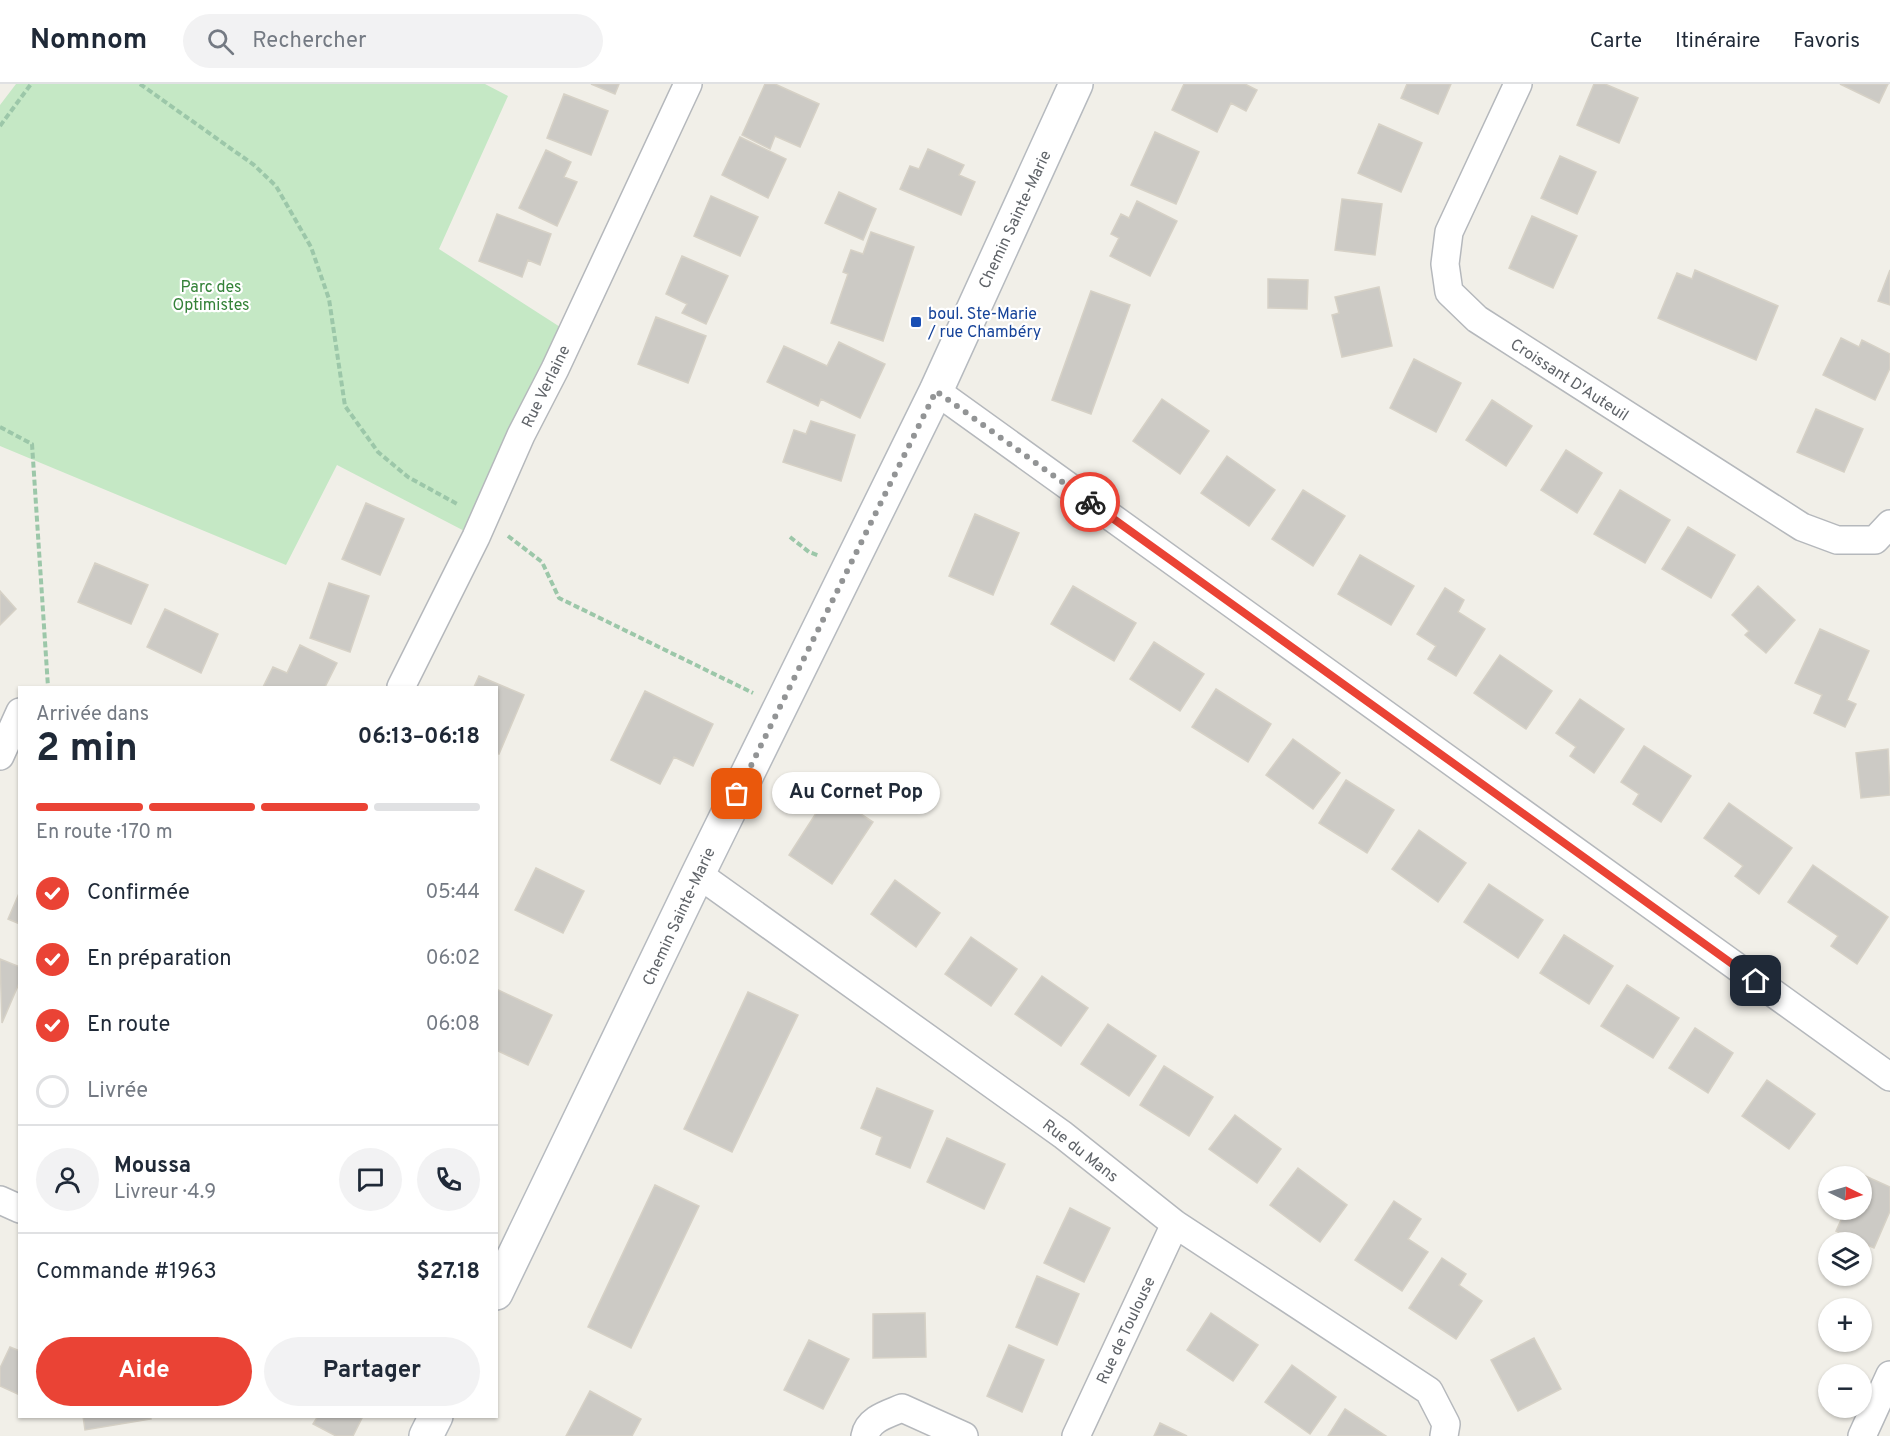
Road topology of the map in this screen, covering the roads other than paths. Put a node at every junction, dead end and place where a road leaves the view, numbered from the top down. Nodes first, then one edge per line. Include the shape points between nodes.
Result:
1 (688, 84) edge
2 (1077, 84) edge
3 (1518, 84) edge
4 (936, 391) junction
5 (1890, 524) edge
6 (402, 686) edge
7 (18, 716) edge
8 (0, 756) edge
9 (698, 874) junction
10 (1890, 1077) edge
11 (0, 1200) edge
12 (18, 1208) edge
13 (1175, 1224) junction
14 (498, 1289) edge
15 (1890, 1375) edge
16 (435, 1418) edge
17 (426, 1436) edge
18 (865, 1436) edge
19 (963, 1436) edge
20 (1076, 1436) edge
21 (1444, 1436) edge
22 (1863, 1436) edge

1 - 6 street, Rue Verlaine via 555,369 520,435 485,519
2 - 4 street, Chemin Sainte-Marie
3 - 5 street, Croissant D'Auteuil via 1449,232 1445,264 1449,292 1477,319 1802,527 1837,540 1875,540
4 - 9 street, Chemin Sainte-Marie
4 - 10 street
7 - 8 street
9 - 13 street, Rue du Mans via 1063,1135
9 - 14 street, Chemin Sainte-Marie
11 - 12 street
13 - 20 street, Rue de Toulouse
13 - 21 street, Rue du Mans via 1429,1391 1446,1424
15 - 22 street
16 - 17 street
18 - 19 street via 879,1418 902,1408

